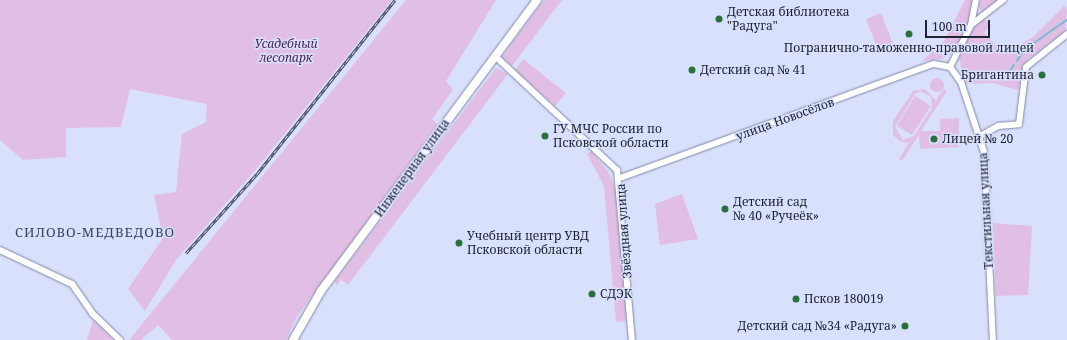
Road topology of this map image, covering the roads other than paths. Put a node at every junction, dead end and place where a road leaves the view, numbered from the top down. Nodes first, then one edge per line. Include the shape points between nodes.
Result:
1 (537, 0) edge
2 (976, 0) edge
3 (1003, 0) edge
4 (971, 26) junction
5 (1067, 34) edge
6 (495, 56) junction
7 (950, 67) junction
8 (980, 136) junction
9 (620, 178) junction
10 (0, 250) edge
11 (120, 340) edge
12 (293, 340) edge
13 (632, 340) edge
14 (993, 340) edge

1 - 6 main road, Инженерная улица
2 - 4 street
3 - 4 street
4 - 7 street
5 - 8 street via 1026,67 1019,124 998,126
6 - 9 street, Звёздная улица via 611,163
6 - 12 main road, Инженерная улица via 321,291
7 - 8 street, Текстильная улица via 961,82
7 - 9 street, улица Новосёлов via 934,64
8 - 14 street, Текстильная улица via 985,171
9 - 13 street, Звёздная улица
10 - 11 street via 72,284 92,313

